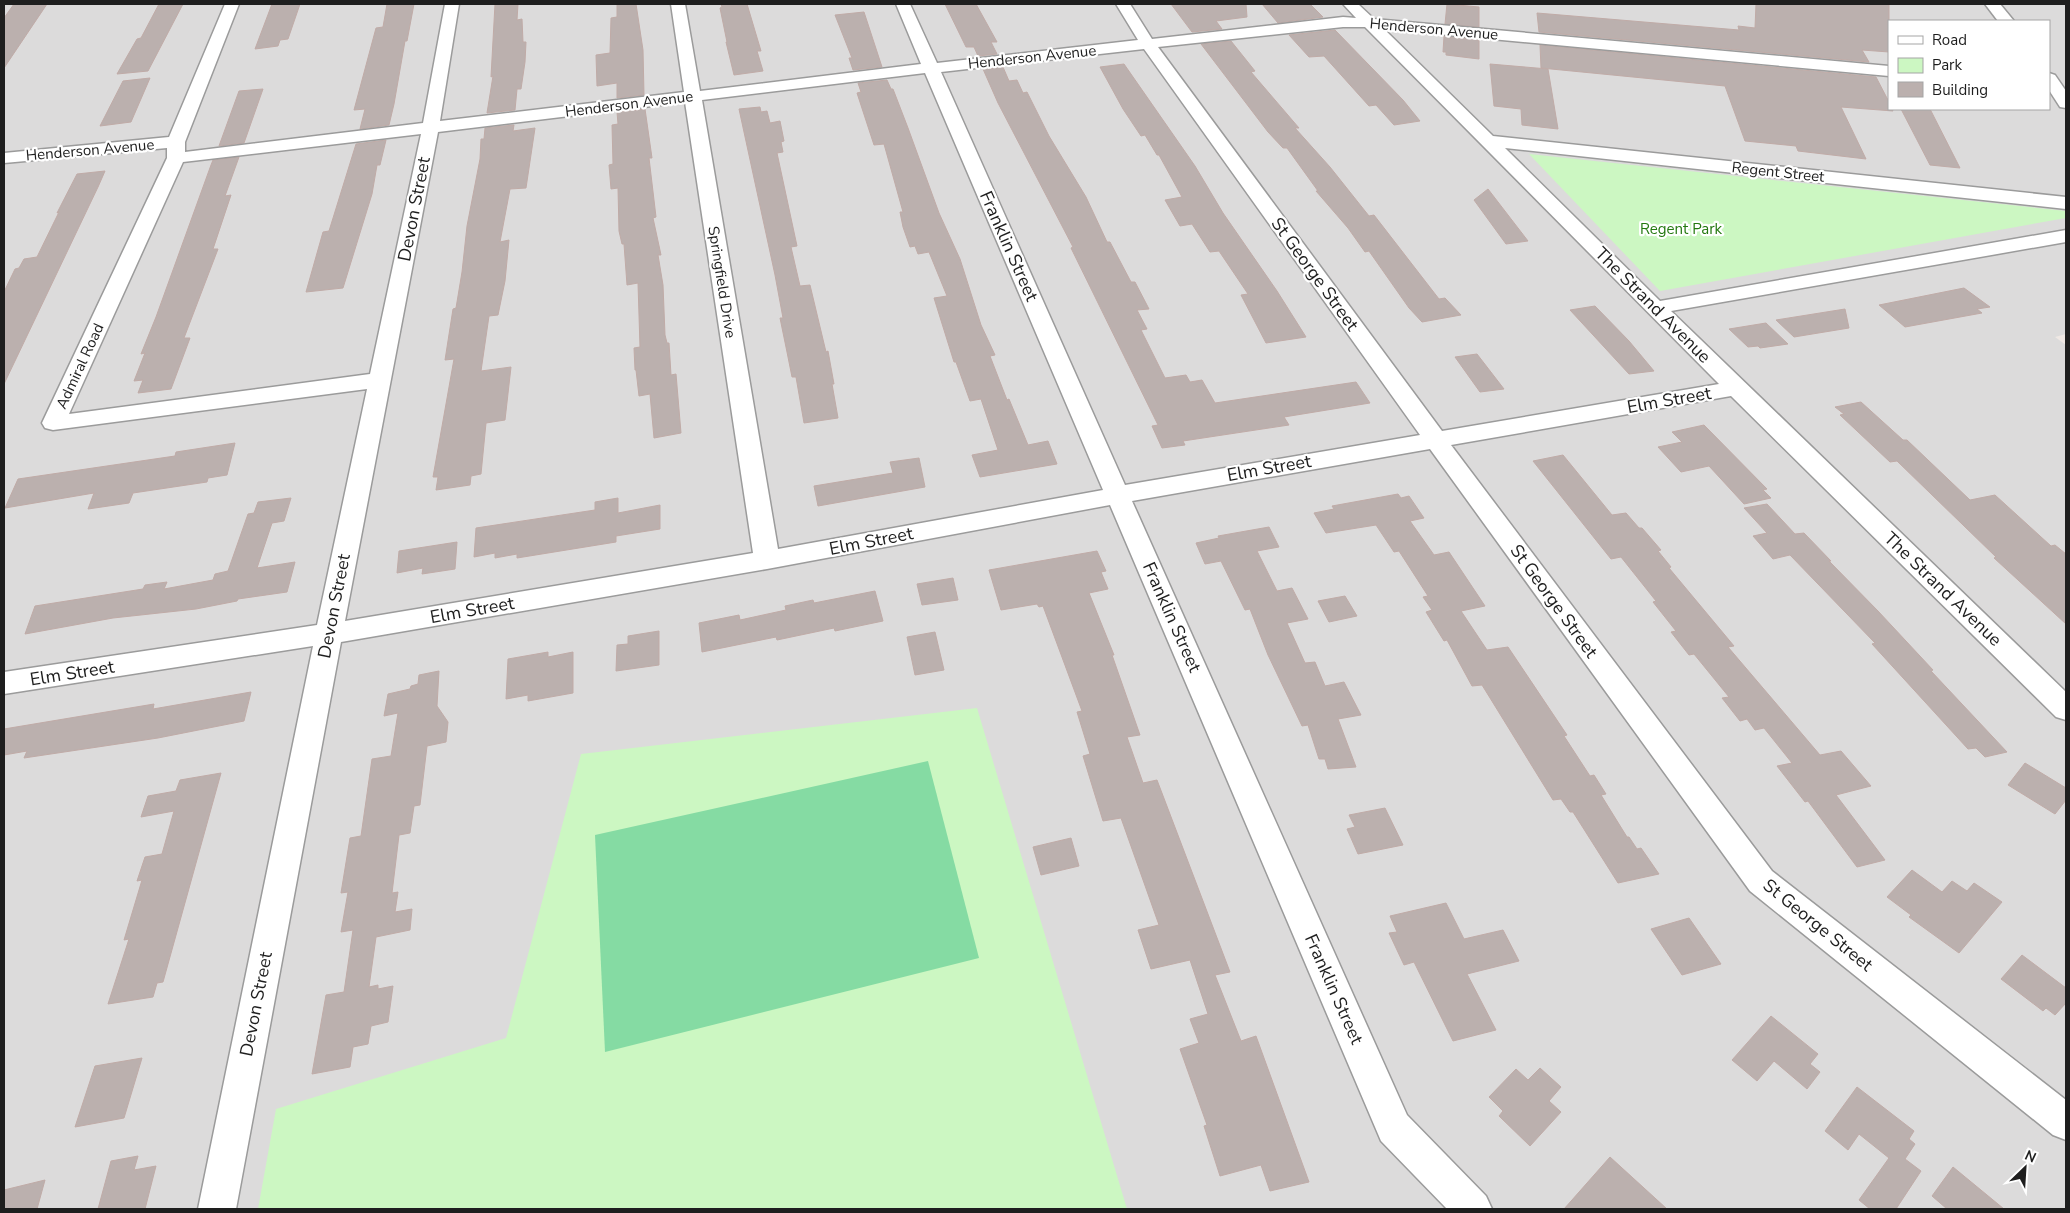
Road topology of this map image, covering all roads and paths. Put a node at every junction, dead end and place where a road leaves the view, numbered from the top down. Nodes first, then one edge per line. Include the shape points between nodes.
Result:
1 (232, 4) edge
2 (452, 4) edge
3 (678, 4) edge
4 (903, 4) edge
5 (1123, 4) edge
6 (1350, 4) edge
7 (1992, 4) edge
8 (2005, 20) edge
9 (1369, 23) junction
10 (1148, 44) junction
11 (931, 68) junction
12 (1888, 71) edge
13 (2055, 84) edge
14 (692, 96) junction
15 (2066, 103) edge
16 (431, 126) junction
17 (1490, 142) junction
18 (176, 150) junction
19 (4, 158) edge
20 (2066, 203) edge
21 (2066, 236) edge
22 (1655, 308) junction
23 (380, 380) junction
24 (1736, 388) junction
25 (1435, 439) junction
26 (1118, 494) junction
27 (767, 560) junction
28 (329, 633) junction
29 (4, 683) edge
30 (2066, 709) edge
31 (2066, 1122) edge
32 (216, 1209) edge
33 (1473, 1209) edge

1 - 18 street, Admiral Road
2 - 16 street, Devon Street
3 - 14 street, Springfield Drive
4 - 11 street, Franklin Street
5 - 10 street, St George Street
6 - 9 street, The Strand Avenue
7 - 8 street
9 - 10 street, Henderson Avenue via 1343,22
9 - 12 street, Henderson Avenue
9 - 17 street, The Strand Avenue
10 - 11 street, Henderson Avenue
10 - 25 street, St George Street
11 - 14 street, Henderson Avenue
11 - 26 street, Franklin Street
13 - 15 street
14 - 16 street, Henderson Avenue
14 - 27 street, Springfield Drive
16 - 18 street, Henderson Avenue
16 - 23 street, Devon Street
17 - 20 street, Regent Street
17 - 22 street, The Strand Avenue
18 - 19 street, Henderson Avenue
18 - 23 street, Admiral Road via 53,423
21 - 22 street
22 - 24 street, The Strand Avenue
23 - 28 street, Devon Street
24 - 25 street, Elm Street
24 - 30 street, The Strand Avenue
25 - 26 street, Elm Street
25 - 31 street, St George Street via 1761,881
26 - 27 street, Elm Street
26 - 33 street, Franklin Street via 1394,1128
27 - 28 street, Elm Street
28 - 29 street, Elm Street
28 - 32 street, Devon Street

